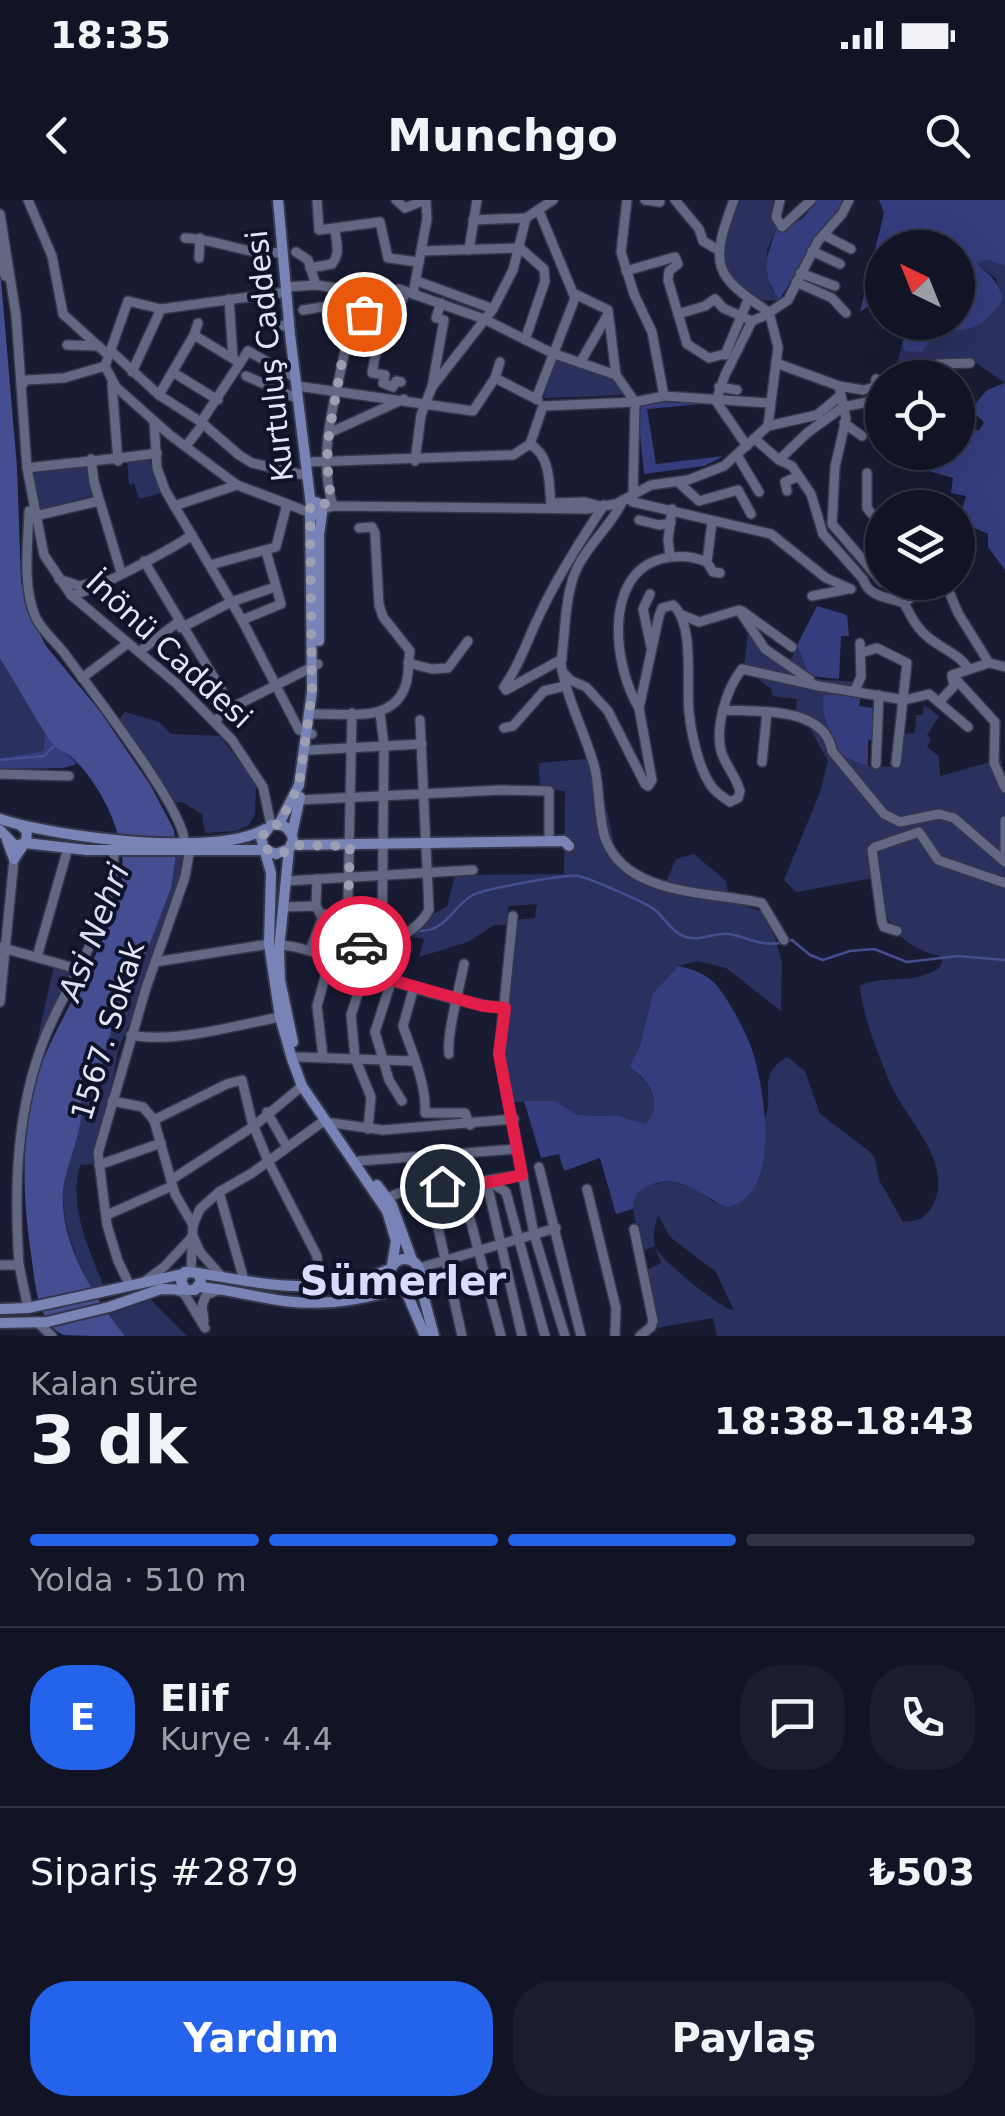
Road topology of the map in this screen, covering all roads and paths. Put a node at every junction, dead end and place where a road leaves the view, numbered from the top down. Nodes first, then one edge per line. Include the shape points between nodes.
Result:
1 (28, 200) edge
2 (278, 200) edge
3 (317, 200) edge
4 (396, 200) edge
5 (426, 200) edge
6 (477, 200) edge
7 (536, 200) edge
8 (553, 200) edge
9 (628, 200) edge
10 (646, 200) edge
11 (675, 200) edge
12 (734, 200) edge
13 (780, 200) edge
14 (811, 200) edge
15 (849, 200) edge
16 (660, 202) dead end
17 (0, 214) edge
18 (532, 215) junction
19 (473, 220) junction
20 (335, 229) junction
21 (824, 235) junction
22 (185, 238) dead end
23 (200, 238) junction
24 (520, 248) junction
25 (851, 248) dead end
26 (0, 249) edge
27 (469, 250) junction
28 (720, 251) junction
29 (812, 251) junction
30 (282, 252) junction
31 (296, 252) dead end
32 (420, 256) junction
33 (198, 258) dead end
34 (840, 264) dead end
35 (310, 268) junction
36 (626, 271) junction
37 (798, 278) junction
38 (417, 281) junction
39 (316, 284) junction
40 (836, 286) dead end
41 (347, 288) junction
42 (286, 289) junction
43 (409, 293) junction
44 (573, 293) junction
45 (229, 299) junction
46 (748, 300) junction
47 (441, 304) junction
48 (160, 309) junction
49 (347, 309) junction
50 (493, 309) junction
51 (302, 310) dead end
52 (769, 312) junction
53 (846, 313) dead end
54 (678, 314) junction
55 (740, 315) junction
56 (607, 316) junction
57 (484, 320) junction
58 (752, 320) junction
59 (266, 322) dead end
60 (198, 323) dead end
61 (380, 324) junction
62 (289, 327) junction
63 (194, 335) junction
64 (526, 340) junction
65 (67, 345) dead end
66 (105, 350) junction
67 (552, 353) junction
68 (725, 354) junction
69 (237, 361) junction
70 (500, 362) dead end
71 (580, 363) junction
72 (776, 363) junction
73 (731, 365) junction
74 (105, 366) junction
75 (132, 372) junction
76 (174, 374) junction
77 (616, 375) junction
78 (246, 376) dead end
79 (495, 378) junction
80 (112, 381) junction
81 (296, 382) junction
82 (402, 382) dead end
83 (432, 386) junction
84 (720, 387) junction
85 (18, 389) junction
86 (336, 390) junction
87 (737, 390) dead end
88 (840, 390) junction
89 (865, 390) edge
90 (159, 395) junction
91 (664, 396) junction
92 (298, 399) junction
93 (404, 399) junction
94 (218, 400) junction
95 (716, 401) junction
96 (540, 402) junction
97 (635, 402) junction
98 (865, 402) edge
99 (769, 403) junction
100 (426, 405) junction
101 (843, 407) junction
102 (154, 421) junction
103 (202, 423) junction
104 (844, 423) junction
105 (768, 426) junction
106 (329, 433) junction
107 (862, 436) dead end
108 (751, 443) junction
109 (530, 444) junction
110 (186, 446) junction
111 (157, 452) junction
112 (737, 455) junction
113 (91, 459) junction
114 (415, 460) junction
115 (780, 460) junction
116 (118, 461) junction
117 (327, 461) junction
118 (306, 462) junction
119 (27, 468) junction
120 (798, 470) junction
121 (867, 473) dead end
122 (308, 476) junction
123 (678, 482) junction
124 (237, 485) junction
125 (30, 488) junction
126 (867, 490) edge
127 (788, 491) dead end
128 (759, 492) dead end
129 (628, 498) junction
130 (99, 501) junction
131 (287, 504) junction
132 (174, 506) junction
133 (551, 506) junction
134 (602, 506) junction
135 (321, 508) junction
136 (672, 509) junction
137 (751, 514) dead end
138 (35, 516) junction
139 (639, 520) dead end
140 (712, 522) junction
141 (671, 523) junction
142 (360, 528) dead end
143 (192, 535) junction
144 (266, 551) junction
145 (670, 556) junction
146 (144, 561) junction
147 (707, 562) junction
148 (865, 562) edge
149 (210, 565) junction
150 (120, 572) junction
151 (720, 573) dead end
152 (60, 579) junction
153 (108, 579) junction
154 (865, 584) edge
155 (79, 586) junction
156 (275, 587) junction
157 (865, 587) edge
158 (93, 589) junction
159 (851, 589) junction
160 (650, 594) dead end
161 (71, 595) junction
162 (812, 596) dead end
163 (895, 600) edge
164 (953, 600) edge
165 (900, 601) joint
166 (230, 602) junction
167 (740, 610) junction
168 (92, 614) junction
169 (682, 615) junction
170 (242, 620) junction
171 (180, 625) junction
172 (468, 640) dead end
173 (127, 644) junction
174 (792, 647) dead end
175 (139, 652) junction
176 (652, 655) junction
177 (562, 659) junction
178 (989, 662) junction
179 (408, 663) junction
180 (315, 665) junction
181 (1005, 667) edge
182 (968, 669) junction
183 (562, 671) junction
184 (952, 676) junction
185 (82, 678) junction
186 (276, 684) junction
187 (566, 686) junction
188 (829, 688) junction
189 (854, 692) junction
190 (880, 694) junction
191 (901, 699) junction
192 (939, 702) junction
193 (639, 708) junction
194 (227, 710) junction
195 (723, 710) junction
196 (767, 712) junction
197 (352, 713) junction
198 (314, 714) junction
199 (380, 714) junction
200 (420, 720) dead end
201 (215, 721) junction
202 (968, 727) dead end
203 (995, 727) junction
204 (504, 728) dead end
205 (309, 734) junction
206 (1005, 734) edge
207 (422, 744) junction
208 (384, 746) junction
209 (352, 747) junction
210 (310, 750) junction
211 (762, 762) dead end
212 (896, 763) dead end
213 (876, 764) dead end
214 (0, 774) edge
215 (69, 776) dead end
216 (1005, 788) edge
217 (383, 794) junction
218 (424, 794) junction
219 (349, 797) junction
220 (299, 800) junction
221 (0, 818) edge
222 (1005, 821) edge
223 (19, 825) junction
224 (272, 826) junction
225 (4, 835) edge
226 (427, 841) junction
227 (549, 842) junction
228 (24, 843) junction
229 (291, 843) junction
230 (383, 844) junction
231 (115, 846) junction
232 (350, 846) junction
233 (569, 846) dead end
234 (187, 847) junction
235 (68, 848) junction
236 (267, 851) junction
237 (14, 859) junction
238 (1005, 860) edge
239 (473, 870) dead end
240 (428, 871) junction
241 (383, 875) junction
242 (350, 876) junction
243 (318, 878) junction
244 (286, 882) junction
245 (1005, 883) edge
246 (0, 890) edge
247 (12, 893) junction
248 (283, 908) junction
249 (320, 910) junction
250 (513, 916) dead end
251 (5, 918) edge
252 (896, 931) dead end
253 (784, 940) dead end
254 (336, 941) junction
255 (347, 943) junction
256 (274, 944) junction
257 (382, 945) junction
258 (368, 947) junction
259 (4, 948) edge
260 (310, 950) junction
261 (37, 957) junction
262 (332, 959) junction
263 (398, 960) dead end
264 (155, 962) junction
265 (464, 964) dead end
266 (81, 970) junction
267 (364, 972) junction
268 (392, 980) junction
269 (414, 987) junction
270 (459, 999) junction
271 (0, 1002) edge
272 (505, 1008) junction
273 (280, 1017) junction
274 (132, 1035) junction
275 (450, 1054) dead end
276 (323, 1056) junction
277 (297, 1057) junction
278 (355, 1058) junction
279 (382, 1060) junction
280 (413, 1061) junction
281 (302, 1086) junction
282 (112, 1100) junction
283 (402, 1101) dead end
284 (267, 1112) junction
285 (514, 1119) junction
286 (154, 1120) junction
287 (328, 1122) junction
288 (470, 1125) junction
289 (254, 1126) junction
290 (368, 1129) junction
291 (160, 1143) junction
292 (286, 1147) junction
293 (516, 1149) junction
294 (0, 1156) edge
295 (427, 1156) junction
296 (16, 1157) junction
297 (268, 1161) junction
298 (359, 1161) junction
299 (99, 1164) junction
300 (539, 1166) dead end
301 (522, 1175) junction
302 (171, 1183) junction
303 (490, 1187) junction
304 (431, 1188) junction
305 (586, 1189) dead end
306 (220, 1192) junction
307 (387, 1198) junction
308 (433, 1203) junction
309 (107, 1214) junction
310 (556, 1228) junction
311 (634, 1228) dead end
312 (193, 1230) junction
313 (534, 1234) junction
314 (518, 1239) junction
315 (499, 1245) junction
316 (479, 1251) junction
317 (444, 1261) junction
318 (18, 1264) junction
319 (0, 1266) edge
320 (391, 1267) junction
321 (416, 1269) junction
322 (191, 1273) junction
323 (244, 1280) junction
324 (144, 1281) junction
325 (222, 1283) junction
326 (130, 1286) junction
327 (319, 1287) junction
328 (161, 1288) junction
329 (192, 1288) junction
330 (402, 1289) junction
331 (34, 1307) junction
332 (0, 1309) edge
333 (42, 1323) junction
334 (0, 1324) edge
335 (206, 1332) edge
336 (582, 1335) edge
337 (52, 1336) edge
338 (425, 1336) edge
339 (434, 1336) edge
340 (462, 1336) edge
341 (501, 1336) edge
342 (522, 1336) edge
343 (545, 1336) edge
344 (565, 1336) edge
345 (590, 1336) edge
346 (615, 1336) edge
347 (640, 1336) edge

1 - 66 street via 52,256 63,314
2 - 30 main road, Kurtuluş Caddesi
3 - 20 street via 319,230
4 - 5 street via 405,208
5 - 32 street
6 - 19 street
7 - 18 street
8 - 18 street
9 - 36 street via 620,252
10 - 16 street
11 - 28 street via 702,241
12 - 28 street
13 - 14 street via 776,217 782,226
15 - 21 street
17 - 85 street, İnönü Caddesi
18 - 19 street
18 - 24 street
18 - 44 street
19 - 27 street
20 - 32 street via 380,222 388,258
20 - 35 street via 337,258
21 - 25 street
21 - 29 street
22 - 23 street
23 - 30 street via 252,253
23 - 33 street
24 - 27 street
24 - 50 street
24 - 64 street via 544,269
26 - 85 street
27 - 32 street
28 - 46 street via 729,284
29 - 34 street
29 - 37 street
30 - 42 main road, Kurtuluş Caddesi
31 - 35 street
32 - 38 street
35 - 39 street
36 - 54 street via 675,257 668,280
36 - 91 street via 652,332
37 - 40 street
37 - 52 street via 788,300
37 - 53 street
38 - 43 street
38 - 50 street
39 - 41 street
39 - 42 street
41 - 43 street
41 - 49 street
42 - 45 street
42 - 62 main road, Kurtuluş Caddesi
43 - 47 street
43 - 61 street
44 - 56 street via 608,310
44 - 67 street
45 - 48 street
45 - 69 street
46 - 52 street
46 - 55 street
47 - 57 street
47 - 83 street
48 - 66 street via 128,301
48 - 75 street
49 - 51 street via 331,300
49 - 61 street
49 - 86 street
50 - 57 street
52 - 58 street
52 - 72 street
54 - 55 street via 715,299
54 - 68 street via 692,350 709,358
55 - 58 street
55 - 68 street
56 - 71 street
56 - 77 street
57 - 64 street
57 - 83 street
58 - 73 street
59 - 62 street
60 - 63 street
61 - 82 street via 372,373 386,375 384,384 393,387
62 - 81 main road, Kurtuluş Caddesi
63 - 69 street
63 - 76 street
64 - 67 street
65 - 66 street
66 - 74 street
66 - 75 street
67 - 71 street
67 - 96 street
68 - 73 street
69 - 81 street via 248,352
69 - 94 street
70 - 79 street
71 - 77 street
72 - 88 street
72 - 99 street
73 - 84 street
74 - 80 street
74 - 85 street via 26,380
75 - 90 street
76 - 90 street
76 - 94 street
77 - 97 street
78 - 92 street
79 - 96 street
79 - 100 street via 472,411
80 - 102 street
80 - 116 street
81 - 86 street
81 - 92 main road, Kurtuluş Caddesi
83 - 100 street
84 - 87 street
84 - 95 street
85 - 119 street, İnönü Caddesi
86 - 93 street
86 - 106 street
88 - 89 street
88 - 101 street
88 - 105 street via 817,414
90 - 103 street
91 - 95 street
91 - 97 street
92 - 118 main road, Kurtuluş Caddesi
93 - 100 street
93 - 106 street
94 - 103 street
95 - 99 street
95 - 108 street
96 - 97 street
96 - 109 street
97 - 129 street
98 - 101 street
99 - 105 street
100 - 114 street
101 - 104 street
101 - 115 street
102 - 110 street
102 - 111 street
103 - 110 street
103 - 122 street via 252,463
104 - 107 street
104 - 148 street via 832,524
105 - 108 street
106 - 117 street
108 - 112 street
108 - 115 street
109 - 114 street via 512,455
109 - 133 street via 542,451
110 - 124 street
111 - 116 street
111 - 132 street
112 - 123 street
112 - 128 street
113 - 116 street
113 - 119 street
113 - 130 street
114 - 117 street
115 - 120 street
117 - 118 street
117 - 135 street
118 - 122 main road, Kurtuluş Caddesi
119 - 125 street, İnönü Caddesi
120 - 127 street via 785,482
120 - 154 street via 823,534
121 - 126 street
122 - 135 main road, Kurtuluş Caddesi
123 - 129 street via 651,485
123 - 137 street via 699,501 738,490
124 - 131 street
124 - 132 street
125 - 138 street, İnönü Caddesi
125 - 185 street via 29,591 36,618
129 - 134 street
129 - 136 street
129 - 177 street via 578,565 569,587
130 - 138 street
130 - 150 street
131 - 135 street
131 - 144 street via 276,547
132 - 143 street
133 - 134 street
133 - 135 street
134 - 177 street via 504,687
135 - 180 main road, Kurtuluş Caddesi
136 - 140 street
136 - 141 street
138 - 152 street, İnönü Caddesi via 44,555
139 - 141 street
140 - 147 street
140 - 159 street via 771,534 826,578
141 - 145 street
142 - 179 street via 375,533 379,605 410,652
143 - 146 street
143 - 149 street
144 - 149 street
144 - 156 street
145 - 147 street
145 - 193 street via 635,574 618,610 622,666
146 - 150 street
146 - 171 street
147 - 151 street
149 - 166 street
150 - 153 street
152 - 155 street
152 - 161 street, İnönü Caddesi
153 - 155 street
153 - 158 street
155 - 161 street
156 - 166 street
156 - 170 street via 281,604
157 - 159 street
158 - 161 street
158 - 168 street
159 - 162 street
160 - 176 street via 643,610
161 - 168 street, İnönü Caddesi
163 - 165 street
164 - 178 street
165 - 182 street via 930,640
166 - 170 street
166 - 171 street
167 - 169 street via 699,622
167 - 174 street
167 - 188 street via 765,648
168 - 173 street, İnönü Caddesi
169 - 176 street via 673,605 662,608
169 - 195 street via 689,710 703,767 711,787 730,802 740,791 720,746
170 - 186 street
171 - 175 street
171 - 194 street via 225,696
172 - 179 street via 448,668
173 - 175 street, İnönü Caddesi
173 - 185 street
175 - 201 street, İnönü Caddesi
176 - 193 street
177 - 183 street
178 - 181 street
178 - 182 street
179 - 199 street via 406,687
180 - 186 street
180 - 198 main road
180 - 205 main road
182 - 184 street
183 - 187 street
183 - 193 street via 608,711 648,786
184 - 192 street via 954,686
184 - 203 street
185 - 234 street via 174,813
186 - 194 street
186 - 205 street via 299,730
187 - 204 street via 544,692
187 - 253 street via 594,764 606,840 620,864 630,874 678,888 762,903
188 - 189 street
188 - 195 street via 742,669
189 - 190 street
189 - 191 street via 860,648 877,648 907,664
190 - 191 street
190 - 213 street
191 - 192 street via 929,694
191 - 212 street
192 - 202 street
194 - 201 street
195 - 196 street
196 - 211 street
196 - 238 street via 818,725 884,814 900,822 939,814 954,818
197 - 198 street
197 - 199 street
197 - 209 street
198 - 205 main road
199 - 208 street
200 - 207 street
201 - 224 street, İnönü Caddesi via 262,787
203 - 206 street
203 - 216 street via 994,762
205 - 210 main road
205 - 224 main road via 299,785
207 - 208 street
207 - 218 street
208 - 209 street
208 - 217 street
209 - 210 street
209 - 219 street
210 - 220 main road
214 - 215 street
217 - 218 street
217 - 219 street
217 - 230 street
218 - 226 street
218 - 227 street via 549,792
219 - 220 street
219 - 232 street
220 - 229 main road
221 - 223 main road
222 - 238 street
223 - 225 main road
223 - 228 main road via 27,831
223 - 231 main road
224 - 229 main road
224 - 234 main road via 242,839
224 - 236 main road via 262,838
225 - 228 main road via 15,846
225 - 237 main road
226 - 227 main road
226 - 230 main road
226 - 240 street
227 - 233 main road
228 - 235 main road
228 - 237 main road
229 - 232 main road
229 - 236 main road via 276,854
229 - 244 main road
230 - 232 main road
230 - 241 street
231 - 234 main road
231 - 235 main road
231 - 266 street via 108,900
232 - 242 street
234 - 236 main road
234 - 264 street, 1567. Sokak via 184,877
235 - 261 street
236 - 256 main road
237 - 247 street
239 - 240 street
240 - 241 street
240 - 257 street via 425,919
241 - 242 street
241 - 257 street
242 - 243 street
242 - 255 street
243 - 244 street
243 - 249 street
244 - 248 main road
245 - 252 street via 938,860 919,832 875,847 882,922
246 - 247 street
247 - 251 street
248 - 249 street
248 - 256 main road
249 - 254 street
249 - 260 street
250 - 272 street
251 - 259 street
254 - 255 street
254 - 262 street
255 - 258 street
256 - 260 street
256 - 264 street
256 - 273 main road
256 - 277 main road
257 - 258 street
258 - 267 street
259 - 261 street
259 - 271 street
260 - 262 street
261 - 266 street
262 - 267 street
262 - 276 street via 317,1006
263 - 268 street
264 - 274 street, 1567. Sokak
265 - 270 street
266 - 296 street via 45,1038
267 - 268 street
267 - 278 street via 350,1016
268 - 269 street
268 - 279 street via 376,1032
269 - 270 street
269 - 280 street via 403,1026
270 - 272 street
270 - 275 street
272 - 285 street via 499,1054
273 - 274 street
273 - 281 main road
274 - 282 street, 1567. Sokak
276 - 277 street
276 - 278 street
277 - 287 main road
278 - 279 street
278 - 290 street via 371,1097
279 - 280 street
279 - 283 street
280 - 288 street via 426,1094 425,1113 464,1112
281 - 284 street
281 - 287 main road
282 - 286 street via 142,1107
282 - 299 street, 1567. Sokak
284 - 289 street
284 - 292 street
285 - 288 street
285 - 293 street
286 - 289 street via 239,1078
286 - 291 street
287 - 290 street
287 - 292 street
287 - 298 main road
287 - 320 main road via 387,1211 396,1241
288 - 290 street
289 - 297 street
289 - 302 street
291 - 299 street
291 - 302 street
292 - 297 street
293 - 295 street
293 - 301 street
294 - 296 street
295 - 298 street
295 - 304 street
296 - 318 street
297 - 306 street
297 - 327 street via 317,1256
298 - 307 main road
299 - 309 street, 1567. Sokak
300 - 310 street
301 - 303 street
301 - 313 street
302 - 309 street
302 - 312 street
303 - 304 street
303 - 314 street via 506,1192
303 - 315 street
304 - 307 street
304 - 308 street
305 - 346 street via 616,1308
306 - 312 street via 200,1210
306 - 323 street
307 - 321 main road
308 - 316 street via 464,1199
308 - 317 street
309 - 326 street, 1567. Sokak
310 - 313 street
310 - 336 street
311 - 347 street via 653,1321
312 - 322 street
312 - 324 street
312 - 325 street
313 - 314 street
313 - 344 street
314 - 315 street
314 - 343 street
315 - 316 street
315 - 342 street
316 - 317 street
316 - 341 street
317 - 321 street
317 - 340 street
318 - 319 street
318 - 331 street
320 - 321 main road via 399,1260
320 - 327 main road via 342,1286
320 - 330 main road via 390,1279
321 - 330 main road via 413,1286
321 - 339 main road
322 - 324 main road
322 - 325 main road
322 - 329 main road via 201,1281
322 - 329 main road via 181,1281
323 - 325 main road
323 - 327 main road
324 - 326 main road
325 - 329 main road
325 - 330 main road via 286,1302 370,1298
325 - 335 street via 202,1306
326 - 331 main road
328 - 329 main road
328 - 333 main road
328 - 335 street via 184,1293
329 - 335 street
330 - 338 main road
331 - 332 main road
333 - 334 main road
333 - 337 street
336 - 345 street

